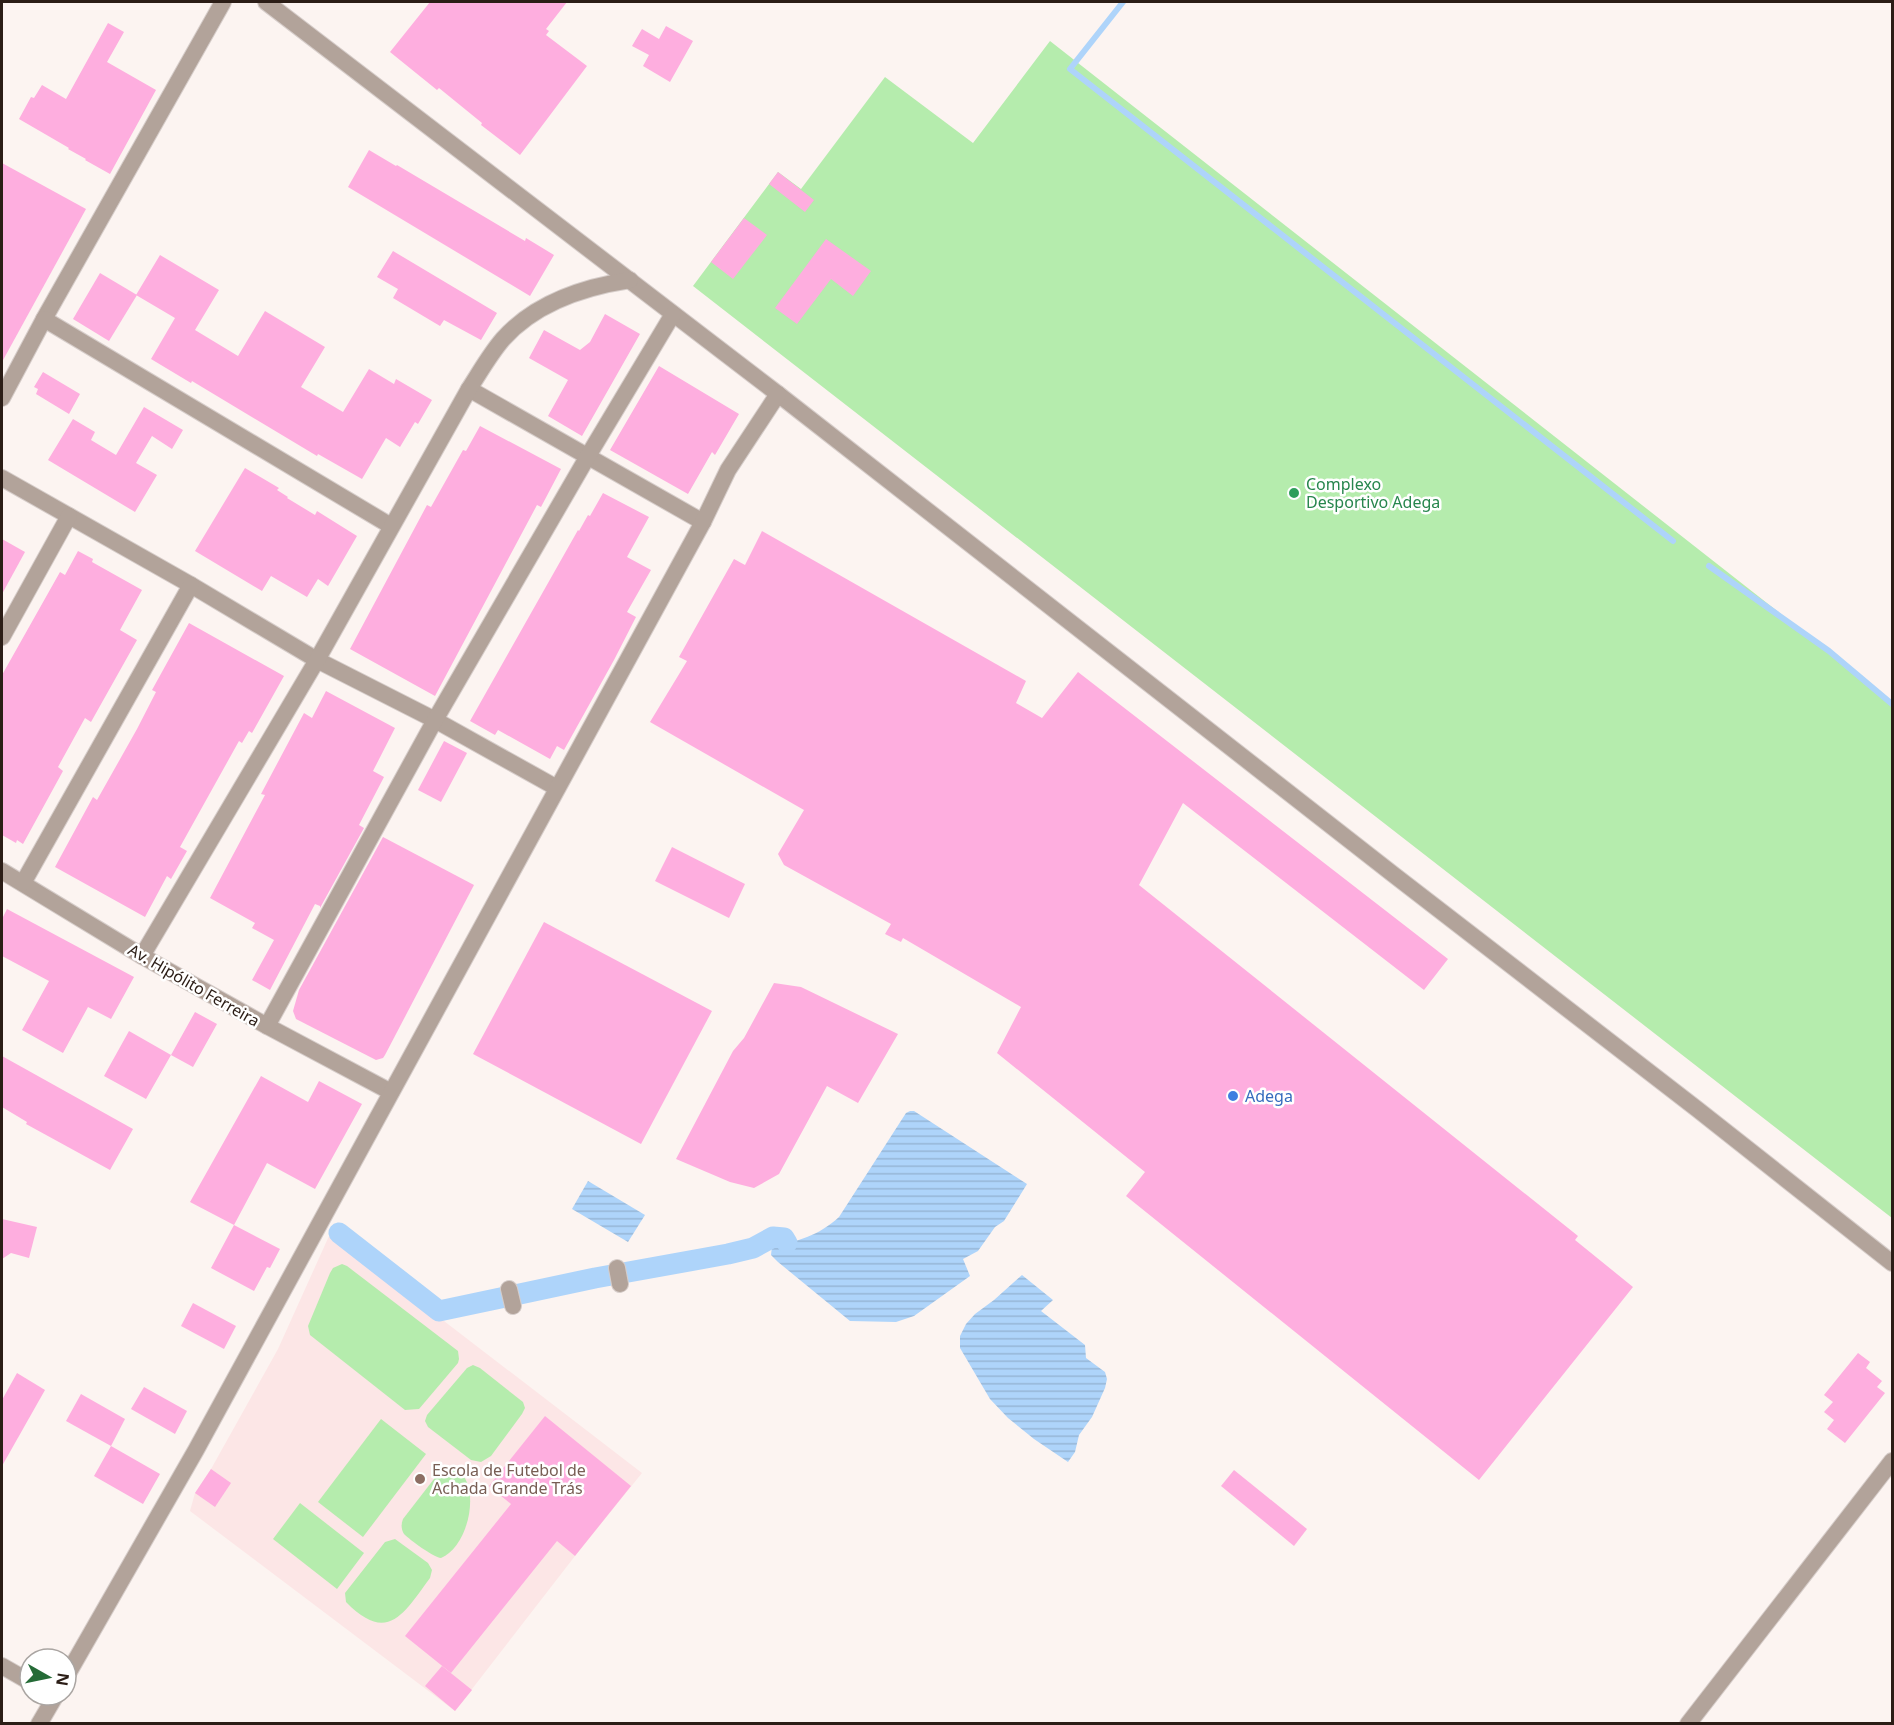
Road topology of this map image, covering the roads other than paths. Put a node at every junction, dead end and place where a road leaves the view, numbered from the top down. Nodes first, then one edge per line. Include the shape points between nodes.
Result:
1 (223, 2) edge
2 (267, 2) edge
3 (630, 280) junction
4 (673, 314) junction
5 (44, 319) junction
6 (469, 389) junction
7 (778, 394) junction
8 (2, 398) edge
9 (588, 456) junction
10 (2, 478) edge
11 (69, 516) junction
12 (703, 522) junction
13 (391, 526) junction
14 (191, 585) junction
15 (2, 637) edge
16 (317, 660) junction
17 (435, 720) junction
18 (557, 788) junction
19 (2, 871) edge
20 (23, 883) junction
21 (142, 956) junction
22 (267, 1026) junction
23 (391, 1092) junction
24 (1893, 1263) edge
25 (509, 1289) dead end
26 (513, 1306) dead end
27 (1893, 1461) edge
28 (78, 1656) edge
29 (2, 1666) edge
30 (18, 1675) edge
31 (48, 1707) edge
32 (39, 1724) edge
33 (1688, 1724) edge

1 - 5 street
2 - 3 street
3 - 4 street
3 - 6 street via 583,290 544,308 505,337
4 - 7 street
4 - 9 street
5 - 8 street
5 - 13 street
6 - 9 street
6 - 13 street
7 - 12 street via 728,470
7 - 24 street
9 - 12 street
9 - 17 street
10 - 11 street
11 - 14 street
11 - 15 street
12 - 18 street
13 - 16 street
14 - 16 street
14 - 20 street
16 - 17 street
16 - 21 street
17 - 18 street
17 - 22 street
18 - 23 street
19 - 20 street, Av. Hipólito Ferreira
20 - 21 street, Av. Hipólito Ferreira
21 - 22 street, Av. Hipólito Ferreira
22 - 23 street, Av. Hipólito Ferreira
23 - 28 street via 196,1450
25 - 26 street
27 - 33 street
29 - 30 street
31 - 32 street

